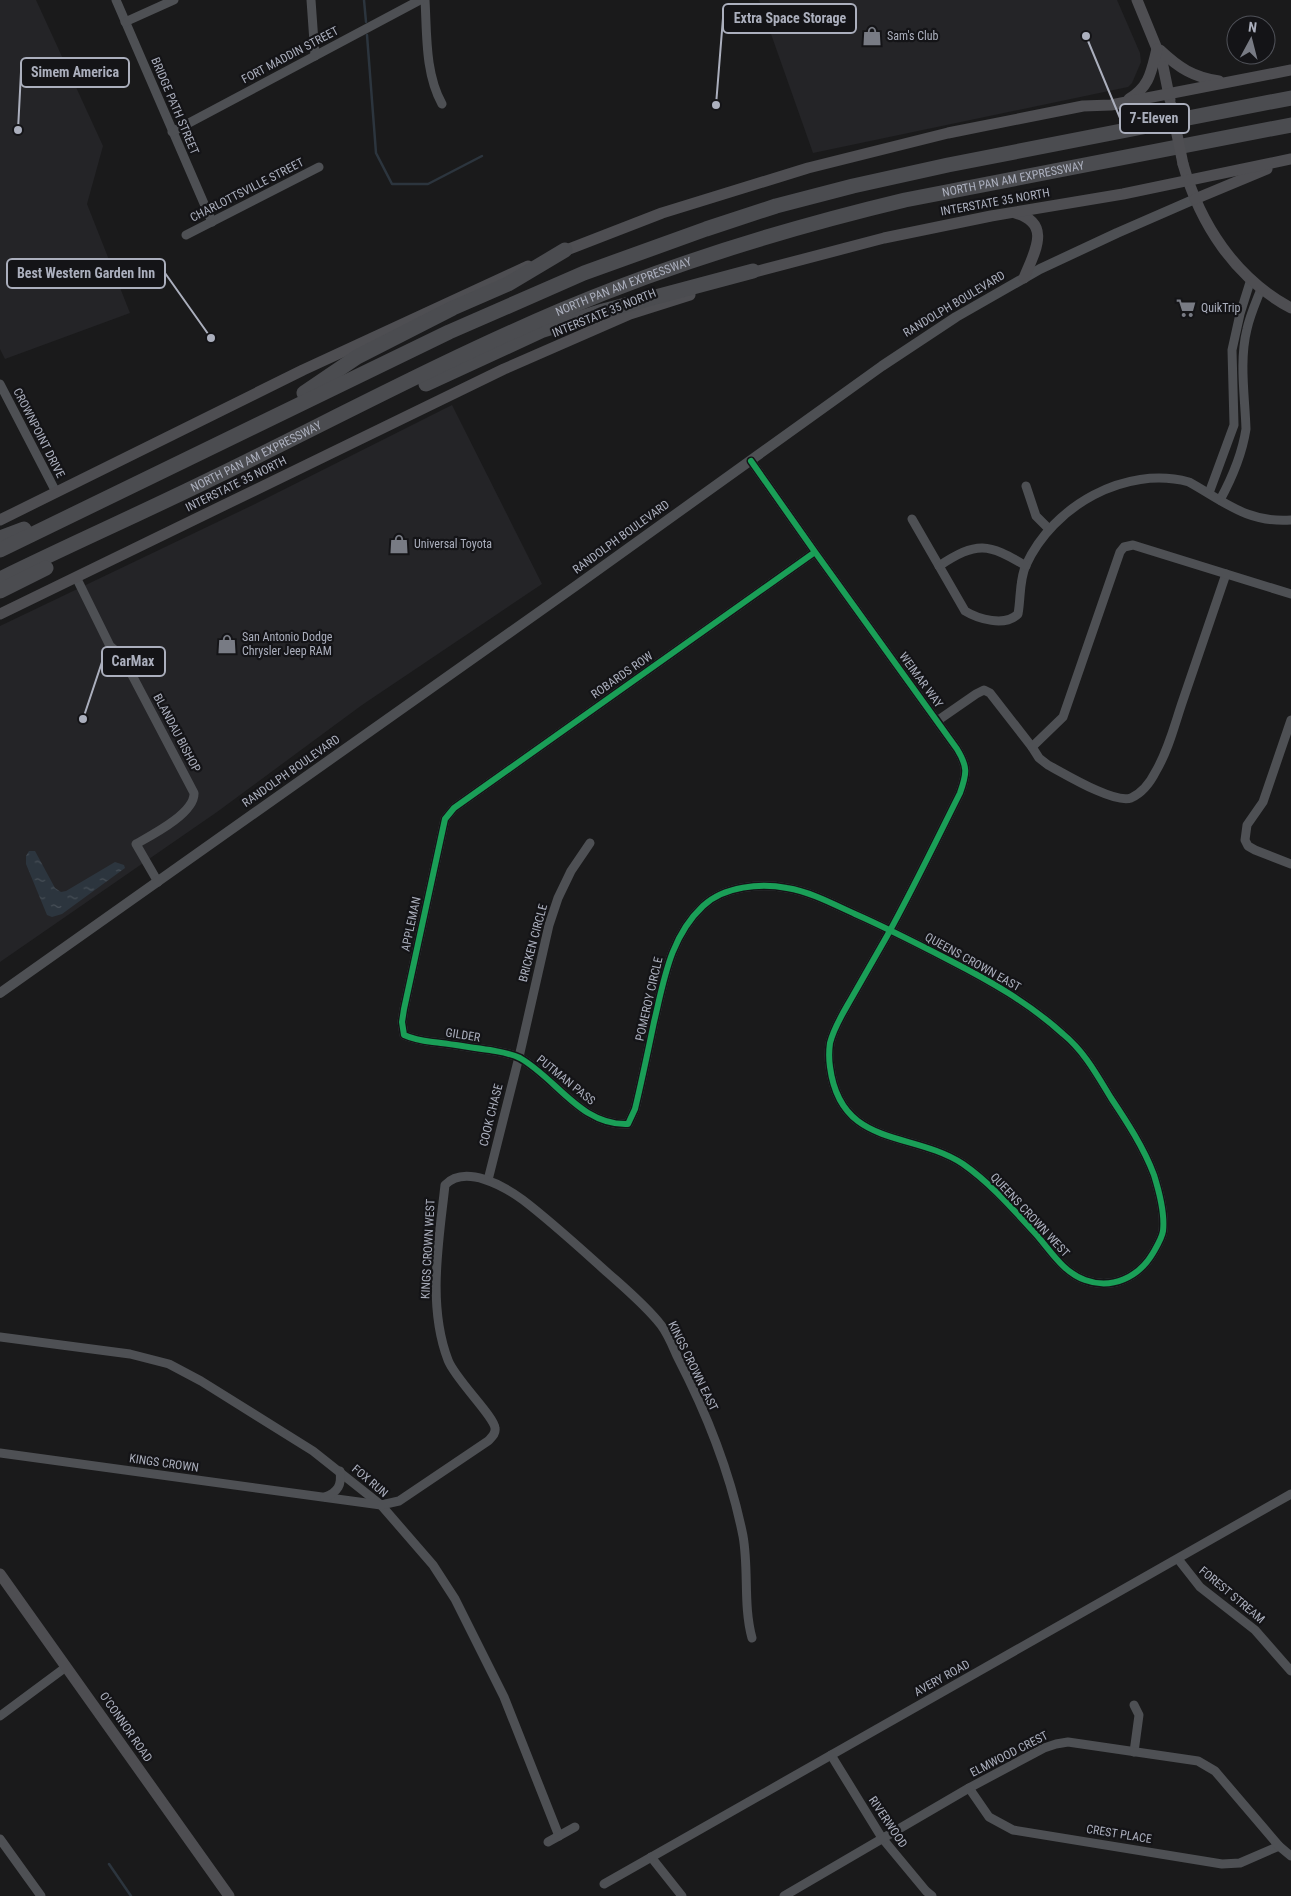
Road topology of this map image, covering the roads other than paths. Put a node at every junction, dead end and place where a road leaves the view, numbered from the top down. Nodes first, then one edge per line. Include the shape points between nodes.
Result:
1 (116, 0) edge
2 (174, 0) edge
3 (311, 0) edge
4 (420, 0) edge
5 (425, 0) edge
6 (1137, 0) edge
7 (125, 22) junction
8 (1157, 48) junction
9 (315, 56) junction
10 (1291, 70) edge
11 (1231, 82) junction
12 (1291, 98) edge
13 (1170, 99) junction
14 (1124, 102) junction
15 (442, 104) dead end
16 (1291, 125) edge
17 (1291, 129) edge
18 (172, 132) junction
19 (1243, 134) junction
20 (1291, 159) edge
21 (319, 167) dead end
22 (1188, 180) junction
23 (1195, 199) junction
24 (1013, 212) junction
25 (212, 222) junction
26 (186, 235) dead end
27 (565, 250) junction
28 (753, 271) junction
29 (1024, 278) junction
30 (1251, 279) junction
31 (1261, 289) junction
32 (1291, 308) edge
33 (0, 384) edge
34 (252, 428) junction
35 (313, 429) junction
36 (751, 461) junction
37 (137, 484) junction
38 (201, 484) junction
39 (1026, 486) dead end
40 (56, 492) junction
41 (1209, 493) junction
42 (1220, 500) junction
43 (912, 519) dead end
44 (0, 520) edge
45 (1291, 520) edge
46 (1049, 529) junction
47 (0, 538) edge
48 (0, 550) edge
49 (814, 552) junction
50 (940, 566) junction
51 (1026, 566) junction
52 (1226, 574) junction
53 (76, 576) junction
54 (0, 578) edge
55 (0, 591) edge
56 (1291, 594) edge
57 (0, 614) edge
58 (1291, 720) edge
59 (937, 721) junction
60 (1032, 747) junction
61 (445, 819) joint
62 (590, 843) dead end
63 (1291, 864) edge
64 (158, 882) junction
65 (890, 930) junction
66 (0, 993) edge
67 (404, 1034) joint
68 (519, 1058) junction
69 (628, 1124) joint
70 (488, 1180) junction
71 (1156, 1248) joint
72 (0, 1337) edge
73 (495, 1432) joint
74 (0, 1453) edge
75 (340, 1471) junction
76 (1291, 1494) edge
77 (325, 1497) junction
78 (381, 1505) junction
79 (1178, 1559) junction
80 (0, 1574) edge
81 (752, 1638) dead end
82 (66, 1667) junction
83 (1291, 1671) edge
84 (1134, 1705) dead end
85 (0, 1716) edge
86 (1134, 1752) junction
87 (831, 1755) junction
88 (969, 1788) junction
89 (575, 1827) dead end
90 (559, 1836) junction
91 (882, 1838) junction
92 (0, 1839) edge
93 (548, 1842) dead end
94 (1279, 1846) junction
95 (1291, 1856) edge
96 (652, 1857) junction
97 (604, 1884) dead end
98 (799, 1888) junction
99 (41, 1896) edge
100 (229, 1896) edge
101 (682, 1896) edge
102 (784, 1896) edge
103 (805, 1896) edge
104 (932, 1896) edge

1 - 7 street, BRIDGE PATH STREET
2 - 7 street
3 - 9 street
4 - 9 street, FORT MADDIN STREET
5 - 15 street via 430,74
6 - 8 main road
7 - 18 street, BRIDGE PATH STREET
8 - 11 main road via 1184,70 1203,79
8 - 13 main road
8 - 14 main road via 1151,74 1141,92
9 - 18 street, FORT MADDIN STREET
10 - 11 main road
11 - 13 main road
12 - 34 highway, NORTH PAN AM EXPRESSWAY via 948,165 776,206 584,273 449,332
13 - 14 main road
13 - 22 main road, bridge
14 - 27 main road via 1083,106 948,134 808,168 662,213
16 - 19 highway, NORTH PAN AM EXPRESSWAY
17 - 19 highway
18 - 25 street, BRIDGE PATH STREET
19 - 35 highway, NORTH PAN AM EXPRESSWAY via 905,200 736,246 564,309 486,343
20 - 22 main road, INTERSTATE 35 NORTH
20 - 23 main road, RANDOLPH BOULEVARD
21 - 25 street, CHARLOTTSVILLE STREET
22 - 23 main road
22 - 24 main road, INTERSTATE 35 NORTH
23 - 29 street, RANDOLPH BOULEVARD
23 - 30 main road via 1224,251
24 - 28 main road, INTERSTATE 35 NORTH via 884,238
24 - 29 main road via 1026,216 1039,236
25 - 26 street, CHARLOTTSVILLE STREET
27 - 34 highway via 508,284 357,357
27 - 40 main road via 311,366
28 - 35 highway via 543,330 434,381
28 - 53 main road, INTERSTATE 35 NORTH via 630,314 504,369
29 - 36 street, RANDOLPH BOULEVARD via 956,317 882,366
30 - 31 main road
30 - 41 street via 1232,350 1234,425
31 - 32 main road
31 - 42 street via 1244,343 1245,439
33 - 40 street, CROWNPOINT DRIVE
34 - 37 highway, NORTH PAN AM EXPRESSWAY
35 - 38 highway, NORTH PAN AM EXPRESSWAY
36 - 49 street, WEIMAR WAY
36 - 64 street, RANDOLPH BOULEVARD
37 - 47 highway
37 - 48 highway, NORTH PAN AM EXPRESSWAY
38 - 54 highway, NORTH PAN AM EXPRESSWAY
38 - 55 highway via 94,544
39 - 46 street via 1036,516
40 - 44 main road
41 - 42 street
41 - 46 street via 1179,479 1135,480 1090,495
42 - 45 street via 1249,516
43 - 50 street
46 - 51 street
49 - 59 street, WEIMAR WAY
49 - 61 street, ROBARDS ROW via 454,808
50 - 51 street via 960,552 985,548 997,550
50 - 51 street via 965,611 976,618 990,620 1013,619 1018,614
52 - 56 street
52 - 60 street via 1133,545 1124,547 1063,717
52 - 60 street via 1170,738 1157,770 1140,793 1119,799 1108,795 1048,765
53 - 57 main road, INTERSTATE 35 NORTH
53 - 64 street, BLANDAU BISHOP via 110,646 122,656 194,793 189,808 136,844
58 - 63 street via 1263,802 1247,825 1245,840 1255,850
59 - 60 street via 984,690 990,693
59 - 65 street, WEIMAR WAY via 963,760 966,776
61 - 67 street, APPLEMAN via 404,1009
62 - 68 street, BRICKEN CIRCLE via 571,871 548,925
64 - 66 street, RANDOLPH BOULEVARD
65 - 69 street, POMEROY CIRCLE via 818,898 782,887 733,890 704,905 680,934 667,964 635,1109
65 - 71 street, QUEENS CROWN EAST via 998,986 1032,1008 1073,1042 1123,1114 1154,1176 1163,1232
65 - 71 street, QUEENS CROWN WEST via 838,1022 830,1044 832,1078 841,1101 852,1116 879,1134 926,1147 964,1165 1021,1218 1061,1265 1085,1280 1120,1282 1142,1268
67 - 68 street, GILDER via 419,1041 508,1053
68 - 69 street, PUTMAN PASS via 538,1070 574,1104 598,1119 615,1125
68 - 70 street, COOK CHASE
70 - 73 street, KINGS CROWN WEST via 460,1177 445,1185 437,1278 438,1320 448,1362 492,1420
70 - 81 street, KINGS CROWN EAST via 520,1198 552,1222 662,1326 689,1379 738,1512 746,1554 748,1622
72 - 75 street, FOX RUN via 130,1354 169,1364 313,1451
73 - 78 street, KINGS CROWN via 488,1441 400,1501
74 - 77 street, KINGS CROWN
75 - 77 street via 337,1490
75 - 78 street, FOX RUN
76 - 79 street, AVERY ROAD
77 - 78 street, KINGS CROWN
78 - 90 street, FOX RUN via 433,1565 455,1598 504,1697
79 - 83 street, FOREST STREAM via 1200,1587 1255,1630
79 - 87 street, AVERY ROAD
80 - 82 main road, O'CONNOR ROAD
82 - 85 street
82 - 100 main road, O'CONNOR ROAD
84 - 86 street via 1139,1715
86 - 88 street, ELMWOOD CREST via 1068,1742 1056,1744
86 - 94 street, ELMWOOD CREST via 1207,1765
87 - 91 street, RIVERWOOD
87 - 96 street, AVERY ROAD
88 - 91 street, ELMWOOD CREST
88 - 94 street, CREST PLACE via 989,1817 1013,1830 1222,1864 1240,1863
89 - 90 street
90 - 93 street
91 - 98 street, ELMWOOD CREST
91 - 104 street, RIVERWOOD
92 - 99 street
94 - 95 street, ELMWOOD CREST
96 - 97 street, AVERY ROAD
96 - 101 street
98 - 102 street, ELMWOOD CREST
98 - 103 street

